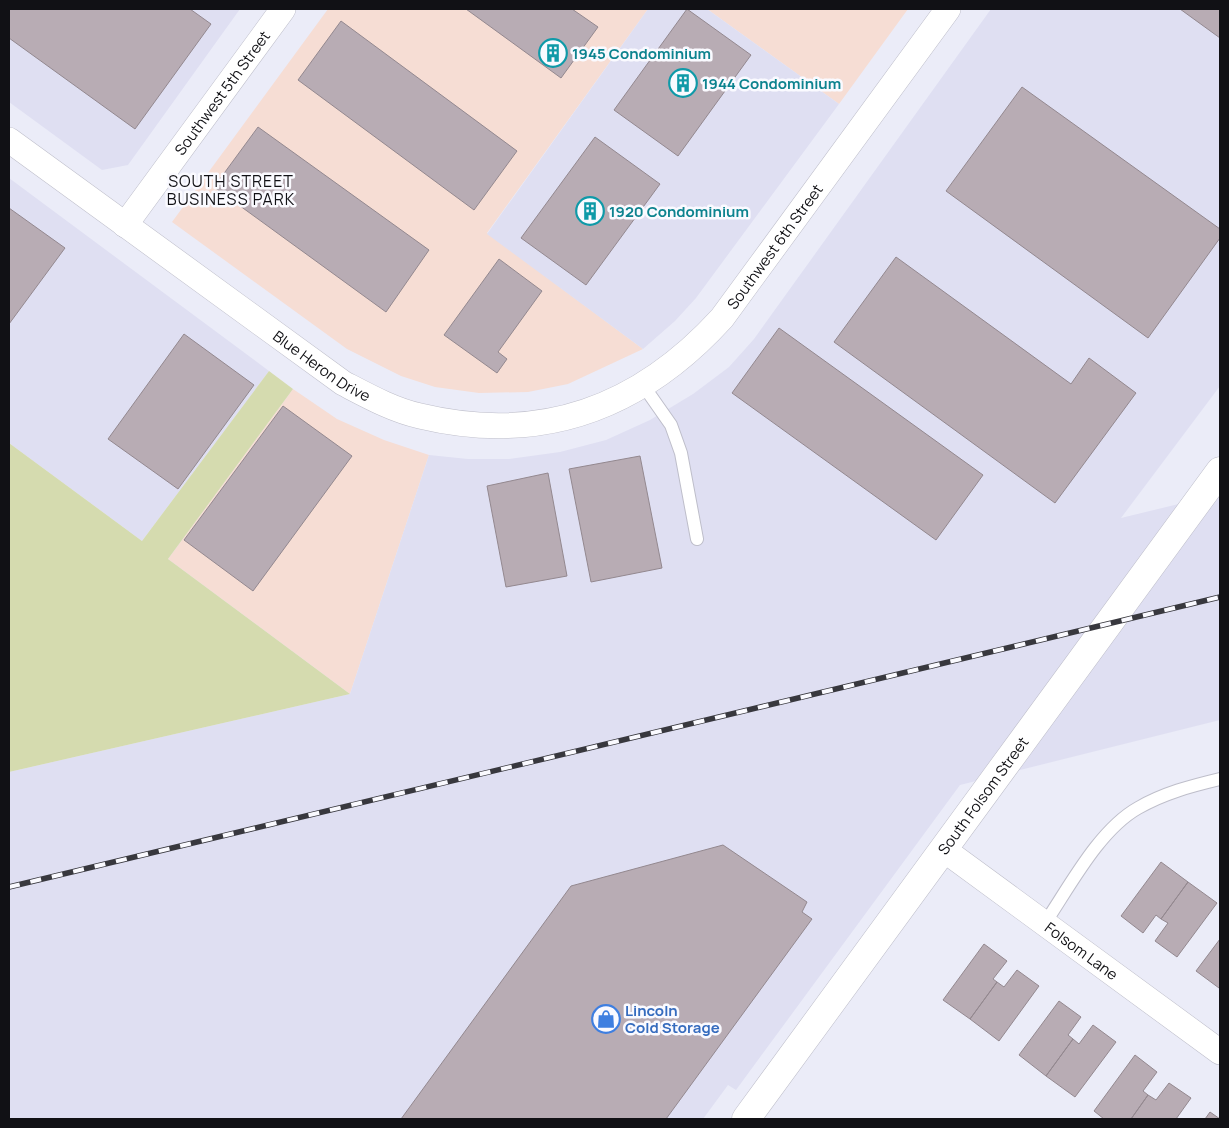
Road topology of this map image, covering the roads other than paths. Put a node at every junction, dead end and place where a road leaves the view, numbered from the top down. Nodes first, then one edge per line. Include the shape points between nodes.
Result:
1 (283, 9) edge
2 (948, 9) edge
3 (9, 140) edge
4 (125, 225) junction
5 (643, 385) junction
6 (549, 421) joint
7 (1220, 471) edge
8 (697, 539) dead end
9 (1220, 779) edge
10 (944, 849) junction
11 (1045, 923) junction
12 (1220, 1052) edge
13 (746, 1119) edge

1 - 4 street, Southwest 5th Street
2 - 5 street, Southwest 6th Street via 722,318 696,346
3 - 4 street, Blue Heron Drive
4 - 6 street, Blue Heron Drive via 343,383 379,402 418,416 460,424 502,426
5 - 6 street, Southwest 6th Street via 590,410
5 - 8 lane via 671,425 681,453
7 - 10 street, South Folsom Street
9 - 11 lane via 1177,789 1137,808 1116,825
10 - 11 street, Folsom Lane
10 - 13 street, South Folsom Street
11 - 12 street, Folsom Lane

